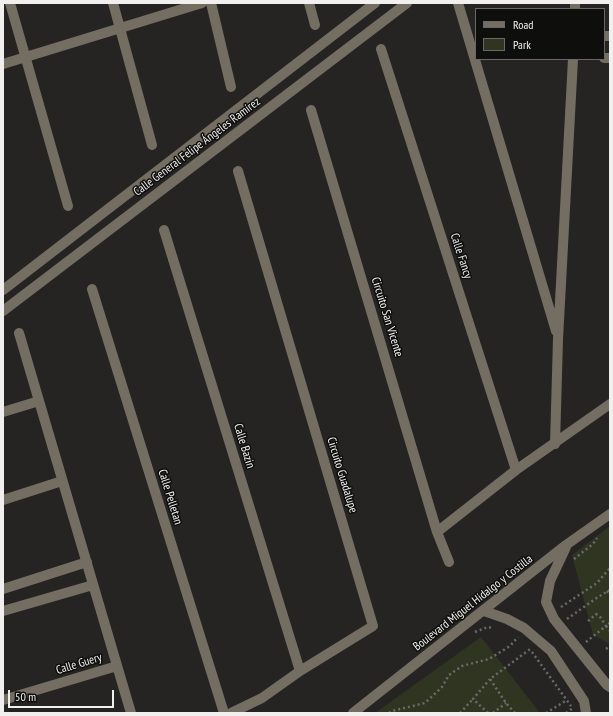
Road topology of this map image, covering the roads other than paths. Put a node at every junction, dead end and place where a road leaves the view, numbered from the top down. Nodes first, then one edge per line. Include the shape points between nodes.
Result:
1 (10, 3) edge
2 (113, 3) edge
3 (202, 3) edge
4 (211, 3) edge
5 (309, 3) edge
6 (375, 3) edge
7 (407, 3) edge
8 (458, 3) edge
9 (315, 25) dead end
10 (121, 28) junction
11 (381, 49) dead end
12 (25, 58) junction
13 (573, 60) edge
14 (3, 64) edge
15 (231, 87) dead end
16 (311, 110) dead end
17 (152, 145) dead end
18 (238, 171) dead end
19 (68, 206) dead end
20 (164, 230) dead end
21 (92, 289) dead end
22 (3, 290) edge
23 (3, 311) edge
24 (19, 333) dead end
25 (558, 339) junction
26 (39, 401) junction
27 (610, 404) edge
28 (3, 412) edge
29 (555, 444) junction
30 (516, 470) junction
31 (62, 480) junction
32 (3, 500) edge
33 (608, 516) edge
34 (437, 532) junction
35 (566, 546) junction
36 (87, 562) junction
37 (449, 562) dead end
38 (93, 585) junction
39 (3, 589) edge
40 (3, 611) edge
41 (484, 611) junction
42 (117, 666) junction
43 (300, 671) junction
44 (610, 687) edge
45 (3, 700) edge
46 (130, 713) edge
47 (224, 713) edge
48 (231, 713) edge
49 (354, 713) edge
50 (586, 713) edge

1 - 12 street
2 - 10 street
3 - 10 street
4 - 15 street
5 - 9 street
6 - 22 street, Calle General Felipe Ángeles Ramírez
7 - 23 street, Calle General Felipe Ángeles Ramírez
8 - 25 street
10 - 12 street
10 - 17 street
11 - 30 street, Calle Fancy
12 - 14 street
12 - 19 street
13 - 25 street
16 - 34 street, Circuito San Vicente
18 - 43 street, Circuito Guadalupe via 373,626
20 - 43 street, Calle Bazin
21 - 47 street, Calle Pelletan
24 - 26 street
25 - 29 street
26 - 28 street
26 - 31 street
27 - 29 street
29 - 30 street
30 - 34 street
31 - 32 street
31 - 36 street
33 - 35 street, Boulevard Miguel Hidalgo y Costilla
34 - 37 street, Circuito San Vicente
35 - 41 street, Boulevard Miguel Hidalgo y Costilla
35 - 44 street via 550,581 546,602 554,619
36 - 38 street
36 - 39 street
38 - 40 street
38 - 42 street
41 - 49 street, Boulevard Miguel Hidalgo y Costilla
41 - 50 street via 507,619 522,633 551,651 584,702
42 - 45 street, Calle Guery
42 - 46 street
43 - 48 street, Circuito Guadalupe via 262,698

